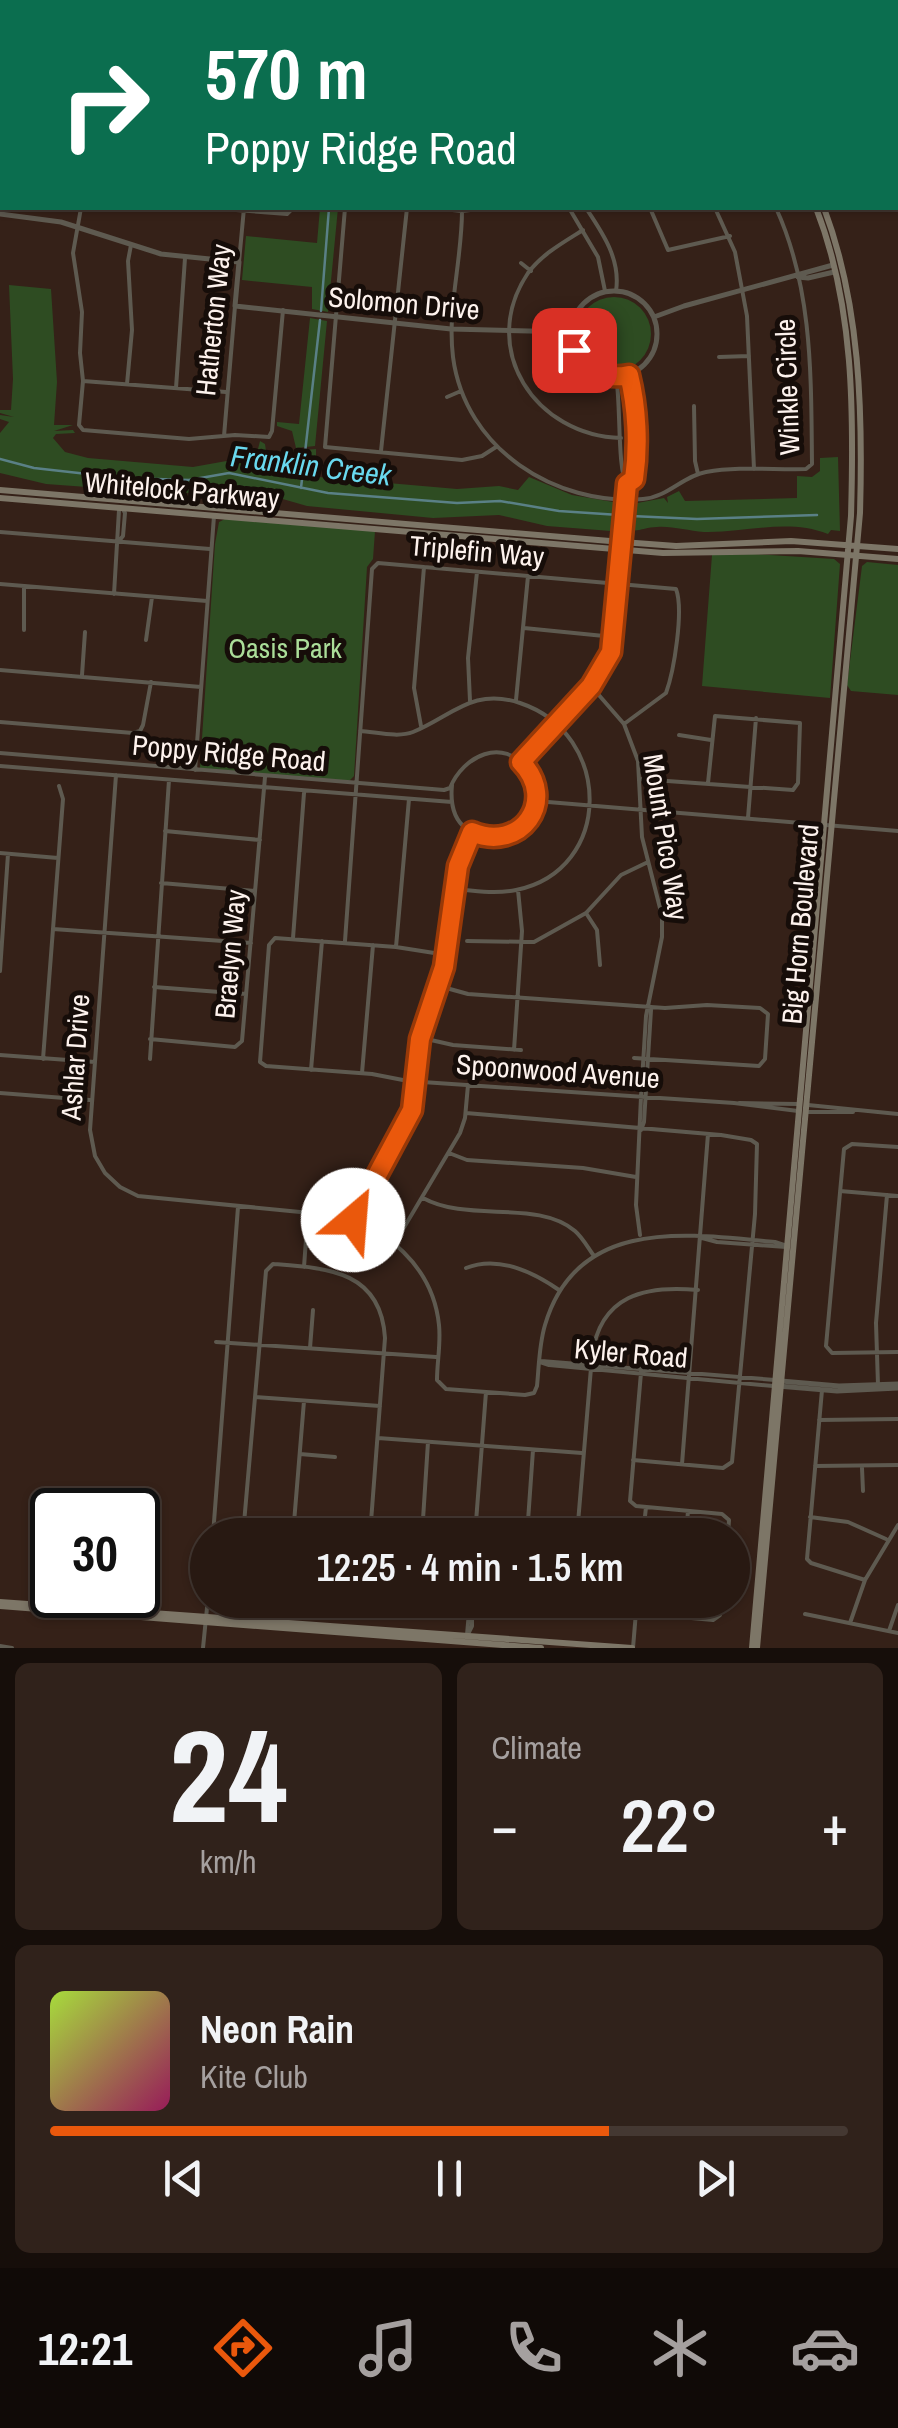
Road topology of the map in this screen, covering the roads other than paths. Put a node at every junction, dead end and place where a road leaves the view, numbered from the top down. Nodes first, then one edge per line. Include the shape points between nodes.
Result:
1 (81, 210) edge
2 (244, 210) edge
3 (253, 210) edge
4 (291, 210) edge
5 (345, 210) edge
6 (407, 210) edge
7 (448, 210) edge
8 (475, 210) edge
9 (570, 210) edge
10 (587, 210) edge
11 (651, 210) edge
12 (716, 210) edge
13 (777, 210) edge
14 (817, 210) edge
15 (825, 210) edge
16 (462, 212) junction
17 (0, 214) edge
18 (80, 227) junction
19 (583, 230) junction
20 (730, 236) junction
21 (131, 244) junction
22 (185, 257) junction
23 (239, 262) junction
24 (520, 263) dead end
25 (836, 268) junction
26 (531, 271) junction
27 (798, 277) junction
28 (616, 290) junction
29 (605, 292) junction
30 (742, 292) junction
31 (234, 306) junction
32 (284, 310) junction
33 (654, 317) junction
34 (334, 318) junction
35 (393, 323) junction
36 (452, 329) junction
37 (510, 330) junction
38 (572, 332) junction
39 (751, 356) junction
40 (719, 358) dead end
41 (629, 375) junction
42 (616, 377) junction
43 (83, 381) junction
44 (127, 384) junction
45 (176, 388) junction
46 (462, 391) junction
47 (226, 392) junction
48 (447, 397) dead end
49 (694, 406) dead end
50 (224, 436) junction
51 (622, 438) junction
52 (496, 447) junction
53 (380, 453) junction
54 (754, 469) junction
55 (698, 474) junction
56 (627, 484) junction
57 (0, 490) edge
58 (0, 498) edge
59 (626, 498) junction
60 (122, 504) junction
61 (214, 516) junction
62 (0, 532) edge
63 (118, 542) junction
64 (854, 545) junction
65 (622, 546) junction
66 (211, 549) junction
67 (898, 549) edge
68 (853, 555) junction
69 (898, 559) edge
70 (424, 567) junction
71 (477, 572) junction
72 (528, 576) junction
73 (620, 582) junction
74 (0, 584) edge
75 (24, 586) junction
76 (114, 594) junction
77 (152, 596) junction
78 (207, 601) junction
79 (524, 628) junction
80 (24, 630) dead end
81 (86, 632) dead end
82 (614, 638) junction
83 (146, 640) dead end
84 (0, 670) edge
85 (82, 675) junction
86 (151, 682) junction
87 (591, 686) junction
88 (202, 687) junction
89 (470, 702) junction
90 (516, 702) junction
91 (756, 718) junction
92 (0, 722) edge
93 (558, 723) junction
94 (624, 724) junction
95 (422, 726) junction
96 (360, 731) junction
97 (679, 735) dead end
98 (712, 740) junction
99 (0, 754) edge
100 (521, 762) junction
101 (0, 766) edge
102 (195, 770) junction
103 (116, 776) junction
104 (266, 776) junction
105 (640, 779) junction
106 (168, 780) junction
107 (355, 784) junction
108 (708, 784) junction
109 (452, 785) junction
110 (59, 786) dead end
111 (750, 787) junction
112 (264, 788) junction
113 (304, 791) junction
114 (355, 795) junction
115 (409, 799) junction
116 (536, 801) junction
117 (452, 802) junction
118 (590, 807) junction
119 (642, 811) junction
120 (748, 819) junction
121 (829, 825) junction
122 (898, 831) edge
123 (165, 832) junction
124 (472, 832) junction
125 (260, 840) junction
126 (0, 854) edge
127 (8, 854) junction
128 (58, 858) junction
129 (648, 862) junction
130 (161, 883) junction
131 (455, 889) junction
132 (518, 890) junction
133 (255, 891) junction
134 (586, 913) junction
135 (53, 929) junction
136 (104, 932) junction
137 (158, 935) junction
138 (293, 938) junction
139 (322, 940) junction
140 (467, 941) dead end
141 (251, 942) junction
142 (345, 942) junction
143 (521, 944) junction
144 (373, 945) junction
145 (396, 947) junction
146 (447, 955) junction
147 (600, 964) dead end
148 (0, 971) edge
149 (439, 986) junction
150 (154, 987) junction
151 (246, 994) junction
152 (517, 998) junction
153 (650, 1007) junction
154 (420, 1038) junction
155 (150, 1039) junction
156 (514, 1050) junction
157 (521, 1050) dead end
158 (0, 1056) edge
159 (44, 1058) junction
160 (634, 1058) dead end
161 (150, 1059) dead end
162 (646, 1059) junction
163 (94, 1062) junction
164 (311, 1070) junction
165 (362, 1073) junction
166 (416, 1081) junction
167 (468, 1085) junction
168 (0, 1093) edge
169 (643, 1097) junction
170 (92, 1100) junction
171 (803, 1108) junction
172 (466, 1113) junction
173 (898, 1114) edge
174 (641, 1130) junction
175 (708, 1134) junction
176 (898, 1147) edge
177 (448, 1153) junction
178 (637, 1177) junction
179 (840, 1192) junction
180 (887, 1196) junction
181 (898, 1196) edge
182 (423, 1198) junction
183 (238, 1207) junction
184 (308, 1212) junction
185 (353, 1220) junction
186 (640, 1237) junction
187 (702, 1238) junction
188 (394, 1243) junction
189 (752, 1243) junction
190 (787, 1246) junction
191 (595, 1257) junction
192 (304, 1267) junction
193 (466, 1268) dead end
194 (698, 1290) junction
195 (561, 1291) junction
196 (313, 1310) dead end
197 (216, 1342) dead end
198 (228, 1342) junction
199 (259, 1345) junction
200 (647, 1347) dead end
201 (310, 1348) junction
202 (898, 1352) edge
203 (384, 1354) junction
204 (876, 1354) junction
205 (438, 1358) junction
206 (540, 1362) junction
207 (591, 1366) junction
208 (641, 1371) junction
209 (690, 1376) junction
210 (740, 1380) junction
211 (778, 1384) junction
212 (878, 1385) junction
213 (898, 1386) edge
214 (822, 1390) junction
215 (486, 1392) junction
216 (254, 1398) junction
217 (304, 1401) junction
218 (380, 1406) junction
219 (898, 1419) edge
220 (819, 1420) junction
221 (378, 1438) junction
222 (428, 1442) junction
223 (482, 1445) junction
224 (534, 1449) junction
225 (584, 1453) junction
226 (300, 1454) junction
227 (335, 1456) dead end
228 (633, 1460) junction
229 (682, 1464) junction
230 (815, 1466) junction
231 (898, 1466) edge
232 (862, 1468) junction
233 (863, 1490) dead end
234 (646, 1507) junction
235 (688, 1511) junction
236 (810, 1517) junction
237 (214, 1518) edge
238 (245, 1518) edge
239 (294, 1518) edge
240 (371, 1518) edge
241 (423, 1518) edge
242 (477, 1518) edge
243 (528, 1518) edge
244 (578, 1518) edge
245 (645, 1518) edge
246 (687, 1518) edge
247 (727, 1518) edge
248 (898, 1524) edge
249 (887, 1540) junction
250 (865, 1580) junction
251 (0, 1604) edge
252 (898, 1604) edge
253 (804, 1614) dead end
254 (636, 1618) edge
255 (206, 1620) junction
256 (850, 1623) junction
257 (889, 1631) junction
258 (898, 1633) edge
259 (467, 1642) edge
260 (0, 1646) edge
261 (12, 1648) edge
262 (204, 1648) edge
263 (541, 1648) edge
264 (633, 1648) edge
265 (754, 1648) edge

1 - 18 street
2 - 23 street, Hatherton Way
3 - 4 street
5 - 34 street
6 - 35 street
7 - 16 street
8 - 16 street
9 - 19 street
10 - 28 street via 607,242
11 - 20 street via 668,250
12 - 20 street
13 - 27 street, Winkle Circle
14 - 25 main road, Big Horn Boulevard
15 - 64 main road, Big Horn Boulevard via 840,255 856,350 860,493
16 - 36 street, Winkle Circle
17 - 18 street
18 - 21 street
18 - 43 street via 74,252
19 - 26 street
19 - 29 street via 598,257
20 - 30 street
21 - 22 street
21 - 44 street
22 - 23 street
22 - 45 street
23 - 31 street, Hatherton Way
24 - 26 street
25 - 27 street
25 - 64 main road, Big Horn Boulevard via 848,350
26 - 37 street
27 - 30 street
27 - 54 street, Winkle Circle via 809,338 812,464
28 - 29 street
28 - 33 street via 641,300
29 - 38 street via 582,306
30 - 33 street
30 - 39 street
31 - 32 street, Solomon Drive
31 - 47 street, Hatherton Way
32 - 34 street, Solomon Drive
32 - 50 street via 271,435
33 - 41 street via 653,353
34 - 35 street, Solomon Drive
34 - 53 street via 325,446
35 - 36 street, Solomon Drive
35 - 53 street
36 - 37 street, Solomon Drive
36 - 46 street, Winkle Circle
37 - 38 street, Solomon Drive
37 - 51 street via 514,362 533,399 567,427
38 - 42 street via 584,364
39 - 40 street
39 - 54 street
41 - 42 street
41 - 56 street via 636,466
42 - 51 street
43 - 44 street
43 - 50 street via 80,428
44 - 45 street
45 - 47 street
46 - 48 street
46 - 52 street, Winkle Circle
47 - 50 street, Hatherton Way
49 - 55 street
51 - 56 street
52 - 53 street via 462,460
52 - 59 street, Winkle Circle via 560,487
54 - 55 street, Winkle Circle
55 - 59 street, Winkle Circle via 656,496
56 - 59 street
57 - 60 main road, Whitelock Parkway
58 - 60 main road, Whitelock Parkway
59 - 65 street
60 - 61 main road, Whitelock Parkway
60 - 63 street
60 - 65 main road, Whitelock Parkway
61 - 65 main road, Whitelock Parkway
61 - 66 street
62 - 63 street
63 - 66 street
63 - 76 street
64 - 65 main road, Whitelock Parkway via 790,540
64 - 67 main road, Whitelock Parkway
64 - 68 main road, Big Horn Boulevard
65 - 68 main road, Whitelock Parkway via 663,553
65 - 73 street
66 - 78 street
68 - 69 main road, Whitelock Parkway
68 - 121 main road, Big Horn Boulevard
70 - 71 street, Triplefin Way
70 - 95 street via 414,688
70 - 96 street, Triplefin Way via 378,563 372,569
71 - 72 street, Triplefin Way
71 - 89 street
72 - 73 street, Triplefin Way
72 - 79 street
73 - 82 street
73 - 94 street, Triplefin Way via 671,587 679,597 666,694
74 - 75 street
75 - 76 street
75 - 80 street
76 - 77 street
77 - 78 street
77 - 83 street
78 - 88 street
79 - 82 street
79 - 90 street
81 - 85 street
82 - 87 street
84 - 85 street
85 - 86 street
86 - 88 street
86 - 92 street via 143,725 134,732
87 - 93 street
87 - 94 street, Mount Pico Way
88 - 102 street
89 - 90 street
89 - 95 street
90 - 93 street
91 - 98 street via 715,716
91 - 111 street
91 - 111 street via 800,723 796,788
93 - 100 street
93 - 118 street via 584,762
94 - 105 street, Mount Pico Way
95 - 96 street via 402,734
96 - 107 street, Triplefin Way
97 - 98 street
98 - 108 street
99 - 102 street, Poppy Ridge Road
100 - 109 street via 502,753 480,754 462,766
100 - 116 street
101 - 103 street, Poppy Ridge Road
102 - 104 street, Poppy Ridge Road
103 - 106 street, Poppy Ridge Road
103 - 136 street, Ashlar Drive
104 - 107 street, Poppy Ridge Road
104 - 112 street, Braelyn Way
105 - 108 street
105 - 119 street, Mount Pico Way
106 - 112 street, Poppy Ridge Road
106 - 123 street
107 - 109 street, Poppy Ridge Road via 444,790
107 - 114 street, Triplefin Way
108 - 111 street
109 - 117 street
110 - 128 street
111 - 120 street
112 - 113 street, Poppy Ridge Road
112 - 125 street, Braelyn Way
113 - 114 street, Poppy Ridge Road
113 - 138 street
114 - 115 street, Poppy Ridge Road
114 - 142 street, Triplefin Way
115 - 117 street, Poppy Ridge Road
115 - 145 street
116 - 118 street
116 - 124 street via 527,822 508,835
117 - 124 street
118 - 119 street
118 - 132 street via 579,843 562,864
119 - 120 street
119 - 129 street, Mount Pico Way
120 - 121 street
121 - 122 street
121 - 171 main road, Big Horn Boulevard
123 - 125 street
123 - 130 street
124 - 131 street
125 - 133 street, Braelyn Way
126 - 127 street
127 - 128 street
127 - 148 street
128 - 135 street
129 - 134 street via 621,875
129 - 153 street, Mount Pico Way via 662,923
130 - 133 street
130 - 137 street
131 - 132 street
131 - 146 street
132 - 143 street
133 - 141 street, Braelyn Way
134 - 143 street
134 - 147 street via 597,930
135 - 136 street
135 - 159 street
136 - 137 street
136 - 163 street, Ashlar Drive
137 - 141 street
137 - 150 street
138 - 139 street
138 - 164 street, Spoonwood Avenue via 273,939 269,947 262,1064
139 - 142 street
139 - 164 street
140 - 143 street
141 - 151 street, Braelyn Way
142 - 144 street
143 - 152 street
144 - 145 street
144 - 165 street
145 - 146 street
146 - 149 street
149 - 152 street
149 - 154 street
150 - 151 street
150 - 155 street
151 - 155 street, Braelyn Way via 238,1046
152 - 153 street
152 - 156 street
153 - 162 street, Mount Pico Way
153 - 162 street via 760,1008 768,1018 765,1061 759,1066
154 - 156 street
154 - 166 street
155 - 161 street
156 - 157 street
158 - 159 street
159 - 163 street
160 - 162 street
162 - 169 street, Mount Pico Way
163 - 170 street, Ashlar Drive
164 - 165 street, Spoonwood Avenue
165 - 166 street, Spoonwood Avenue
166 - 167 street, Spoonwood Avenue
166 - 185 street via 408,1120
167 - 169 street, Spoonwood Avenue
167 - 172 street
168 - 170 street
169 - 171 street, Spoonwood Avenue
169 - 174 street, Mount Pico Way
170 - 183 street, Ashlar Drive via 93,1150 114,1183 149,1200
171 - 173 street, Spoonwood Avenue
171 - 190 main road, Big Horn Boulevard
171 - 211 main road, Big Horn Boulevard
172 - 174 street
172 - 177 street
174 - 175 street
174 - 178 street, Mount Pico Way
175 - 187 street
175 - 189 street via 757,1144
176 - 179 street via 846,1146
177 - 178 street
177 - 182 street
178 - 186 street, Mount Pico Way
179 - 180 street
179 - 204 street via 827,1349
180 - 181 street
180 - 204 street
182 - 188 street
182 - 191 street via 452,1210 556,1220 576,1232
183 - 184 street, Ashlar Drive
183 - 198 street
184 - 185 street, Ashlar Drive
184 - 192 street
185 - 188 street, Ashlar Drive
186 - 187 street
186 - 191 street
187 - 189 street
187 - 194 street
188 - 205 street, Ashlar Drive via 416,1266 432,1298
189 - 190 street
189 - 210 street
190 - 211 main road, Big Horn Boulevard
191 - 195 street
192 - 199 street via 267,1268
192 - 203 street via 339,1272 368,1292 383,1320
193 - 195 street via 518,1268
194 - 207 street via 654,1288 624,1300 600,1328
194 - 209 street
195 - 206 street via 544,1328
196 - 201 street
197 - 198 street
198 - 199 street
198 - 237 street
199 - 201 street
199 - 216 street
200 - 208 street
201 - 203 street
202 - 204 street
203 - 205 street
203 - 218 street
204 - 212 street
205 - 215 street via 440,1387
206 - 207 street, Kyler Road
206 - 215 street via 532,1394
207 - 208 street, Kyler Road
207 - 225 street
208 - 209 street, Kyler Road
208 - 228 street
209 - 210 street, Kyler Road
209 - 229 street
210 - 211 street, Kyler Road
210 - 229 street via 731,1464
211 - 212 street, Kyler Road
211 - 214 street, Kyler Road
211 - 265 main road, Big Horn Boulevard
212 - 213 street, Kyler Road
213 - 214 street, Kyler Road
214 - 220 street
215 - 223 street
216 - 217 street
216 - 238 street
217 - 218 street
217 - 226 street
218 - 221 street
219 - 220 street
220 - 230 street
221 - 222 street
221 - 240 street
222 - 223 street
222 - 241 street
223 - 224 street
223 - 242 street
224 - 225 street
224 - 243 street
225 - 244 street
226 - 227 street
226 - 239 street
228 - 229 street
228 - 234 street via 629,1500
230 - 232 street
230 - 236 street
231 - 232 street
232 - 233 street
234 - 235 street
234 - 245 street
235 - 246 street
235 - 247 street
236 - 249 street via 848,1522
236 - 250 street via 808,1561
248 - 249 street
249 - 250 street
250 - 256 street
251 - 255 main road
252 - 257 street
253 - 256 street
254 - 264 street
255 - 259 main road
255 - 262 street
256 - 257 street
257 - 258 street
259 - 263 main road
259 - 264 main road
260 - 261 street

